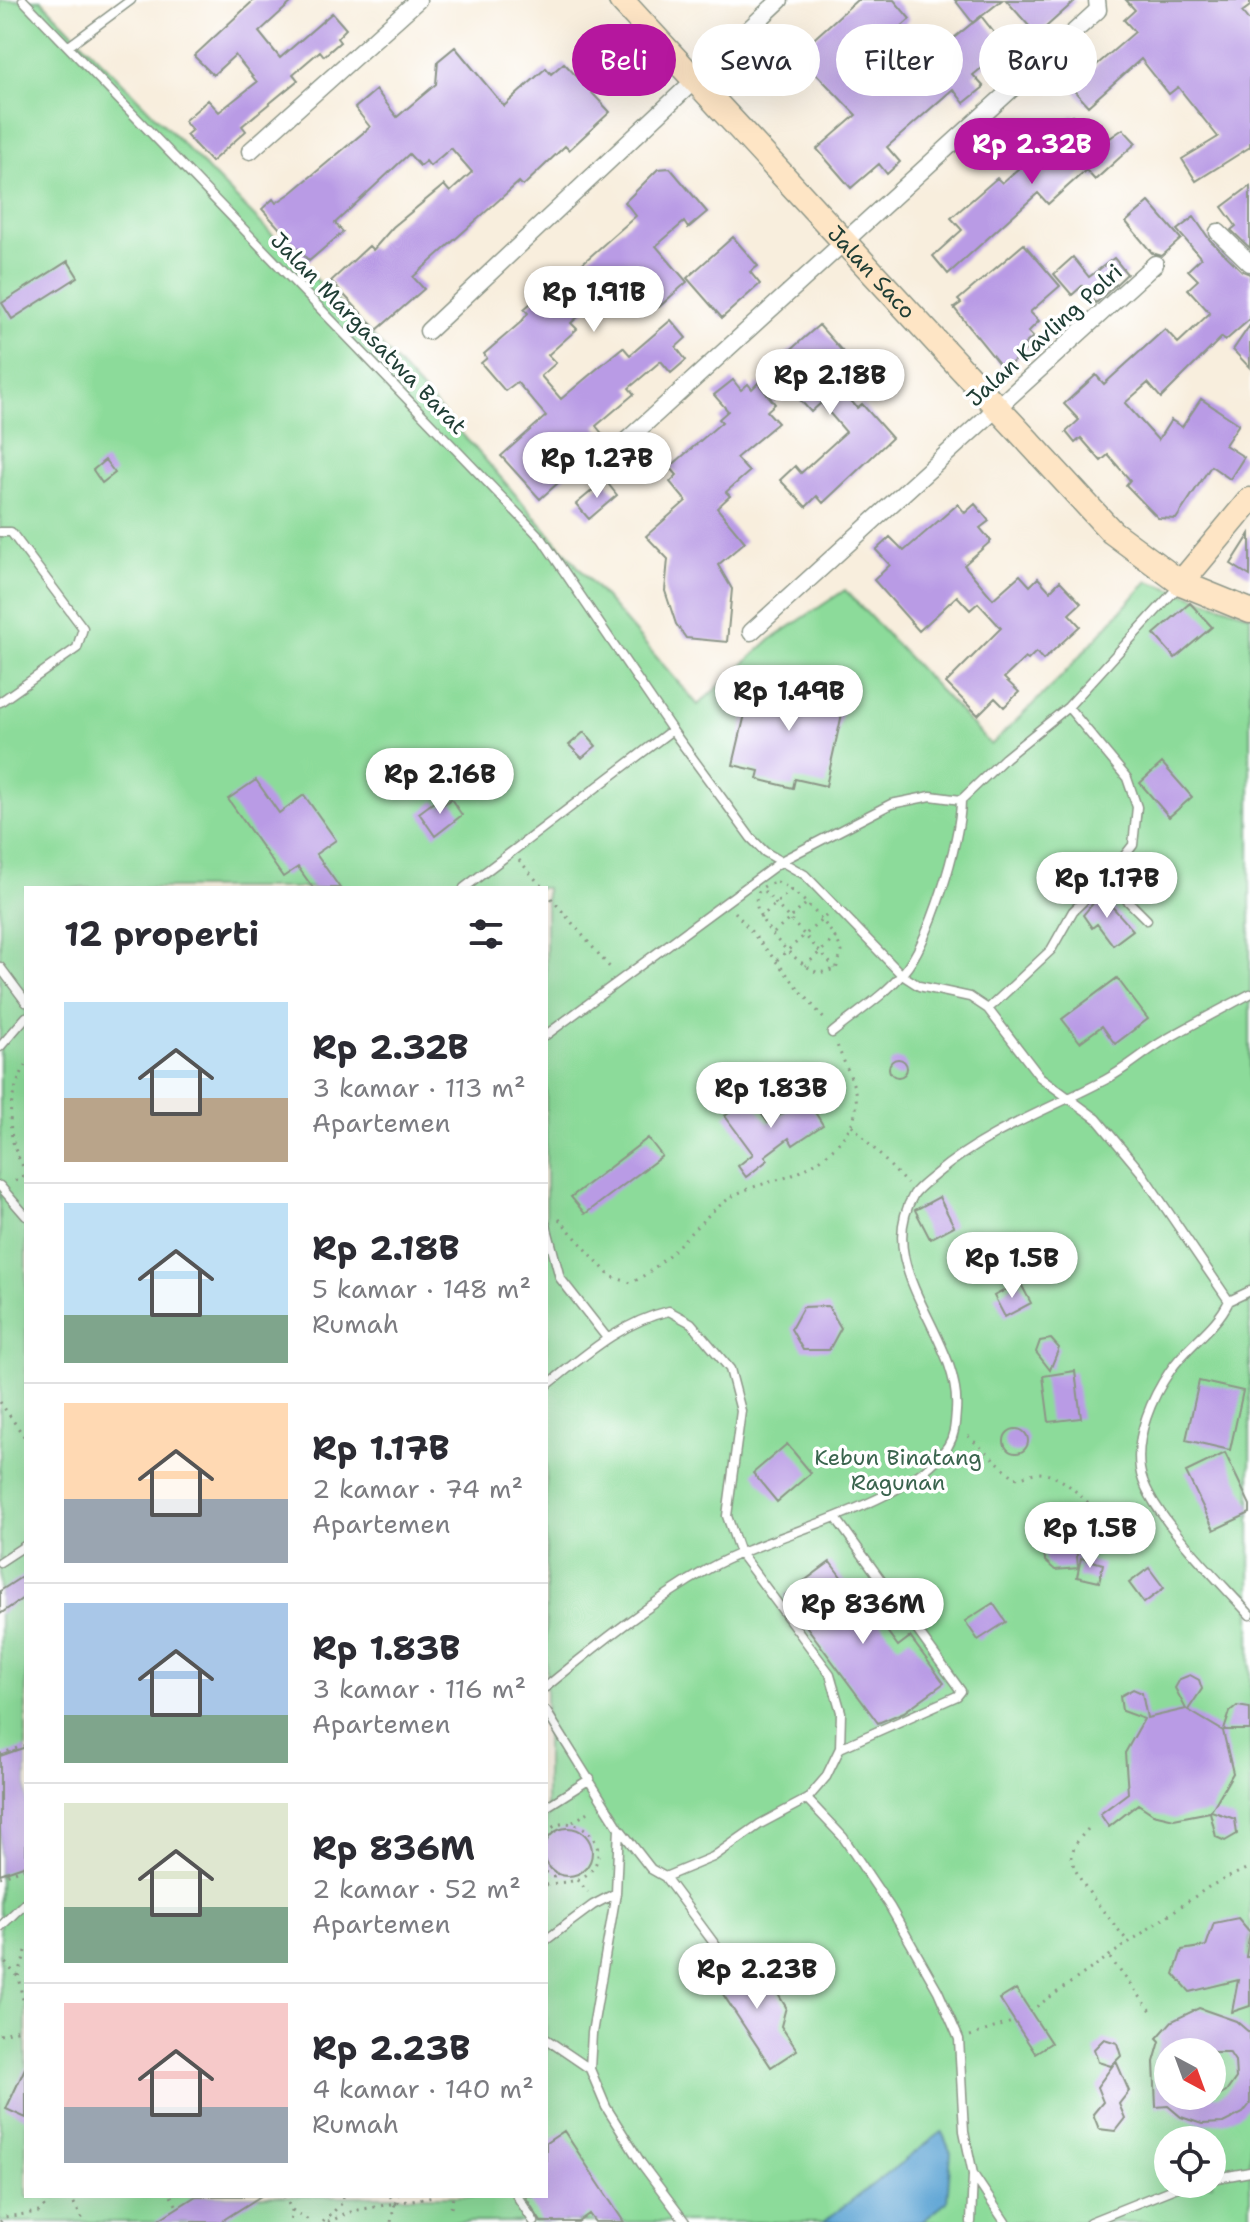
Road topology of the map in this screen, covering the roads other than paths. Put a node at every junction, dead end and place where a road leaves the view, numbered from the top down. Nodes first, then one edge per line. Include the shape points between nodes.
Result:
1 (23, 0) edge
2 (131, 0) edge
3 (418, 0) edge
4 (621, 0) edge
5 (780, 0) edge
6 (1097, 5) edge
7 (754, 24) edge
8 (69, 46) junction
9 (692, 78) edge
10 (692, 80) edge
11 (709, 96) edge
12 (250, 151) dead end
13 (1218, 232) dead end
14 (845, 241) junction
15 (1250, 263) edge
16 (1155, 264) dead end
17 (428, 331) dead end
18 (996, 407) junction
19 (602, 463) dead end
20 (1250, 500) edge
21 (0, 532) edge
22 (1181, 583) junction
23 (1250, 611) edge
24 (751, 632) dead end
25 (0, 702) edge
26 (1068, 707) junction
27 (672, 730) junction
28 (961, 800) junction
29 (783, 860) junction
30 (1106, 879) junction
31 (467, 886) edge
32 (1147, 920) dead end
33 (0, 967) edge
34 (902, 975) junction
35 (1250, 994) edge
36 (24, 999) edge
37 (988, 1009) junction
38 (24, 1019) edge
39 (548, 1033) edge
40 (832, 1033) road end
41 (0, 1047) edge
42 (1066, 1099) junction
43 (1, 1189) edge
44 (24, 1214) edge
45 (548, 1233) edge
46 (1250, 1291) edge
47 (1229, 1301) junction
48 (607, 1338) junction
49 (548, 1384) edge
50 (836, 1518) junction
51 (24, 1546) edge
52 (740, 1553) junction
53 (0, 1562) edge
54 (1250, 1615) edge
55 (548, 1686) edge
56 (548, 1716) edge
57 (840, 1748) junction
58 (590, 1779) junction
59 (807, 1799) junction
60 (548, 1806) edge
61 (619, 1828) junction
62 (665, 1877) junction
63 (616, 1893) junction
64 (24, 1904) edge
65 (0, 1927) edge
66 (548, 1939) edge
67 (719, 1950) dead end
68 (548, 2040) edge
69 (590, 2069) junction
70 (1250, 2172) edge
71 (973, 2174) junction
72 (1226, 2176) edge
73 (1154, 2196) edge
74 (518, 2198) edge
75 (534, 2222) edge
76 (685, 2222) edge
77 (971, 2222) edge
78 (1005, 2222) edge
79 (1090, 2222) edge

1 - 8 lane, Jalan Margasatwa Barat
2 - 8 lane
3 - 12 street
4 - 9 main road, Jalan Saco
5 - 7 street
6 - 14 street
8 - 27 lane, Jalan Margasatwa Barat via 542,539
10 - 17 street
11 - 14 main road, Jalan Saco
13 - 15 street
14 - 18 main road, Jalan Saco
14 - 19 street
16 - 18 street, Jalan Kavling Polri
18 - 22 main road, Jalan Saco via 1112,532
18 - 24 street, Jalan Kavling Polri
20 - 22 main road
21 - 25 lane via 11,532 83,628 77,648
22 - 23 main road, Jalan Saco
22 - 26 lane
26 - 28 lane
26 - 30 lane via 1127,778 1137,807 1133,845
27 - 29 lane, Jalan Margasatwa Barat via 751,838
27 - 31 lane
28 - 29 lane via 931,796 891,804
28 - 34 lane via 932,916
29 - 34 lane, Jalan Margasatwa Barat via 805,875
29 - 39 lane
30 - 32 lane
30 - 37 lane via 1073,911 1051,950
33 - 36 lane
34 - 37 lane, Jalan Margasatwa Barat via 919,986 970,997
34 - 40 lane
35 - 42 lane
37 - 42 lane, Jalan Margasatwa Barat via 1040,1077
38 - 41 lane
42 - 47 lane, Jalan Margasatwa Barat via 1097,1119 1141,1172
42 - 50 lane via 995,1131 915,1192 903,1246 912,1289 944,1344 958,1390 955,1430 947,1447 913,1478
43 - 44 lane
45 - 48 lane via 560,1278
46 - 47 lane
47 - 54 lane via 1220,1321 1172,1367 1157,1391 1143,1431 1140,1468 1151,1502
48 - 49 lane
48 - 52 lane via 645,1316 669,1311 691,1323 730,1369 741,1411 727,1516
50 - 52 lane
50 - 57 lane via 961,1691
51 - 53 lane
52 - 55 lane via 661,1601
52 - 57 lane via 830,1674 841,1712
56 - 58 lane
57 - 59 lane via 826,1777
58 - 60 lane
58 - 61 lane
59 - 62 lane via 713,1857
59 - 71 lane via 843,1837 938,1991 959,2039 964,2131
61 - 62 lane via 651,1869
61 - 63 lane
62 - 67 lane
63 - 66 lane
63 - 69 lane
64 - 65 lane
68 - 69 lane
69 - 76 lane via 606,2107
70 - 72 lane
71 - 77 lane
71 - 78 lane
73 - 79 lane
74 - 75 lane

